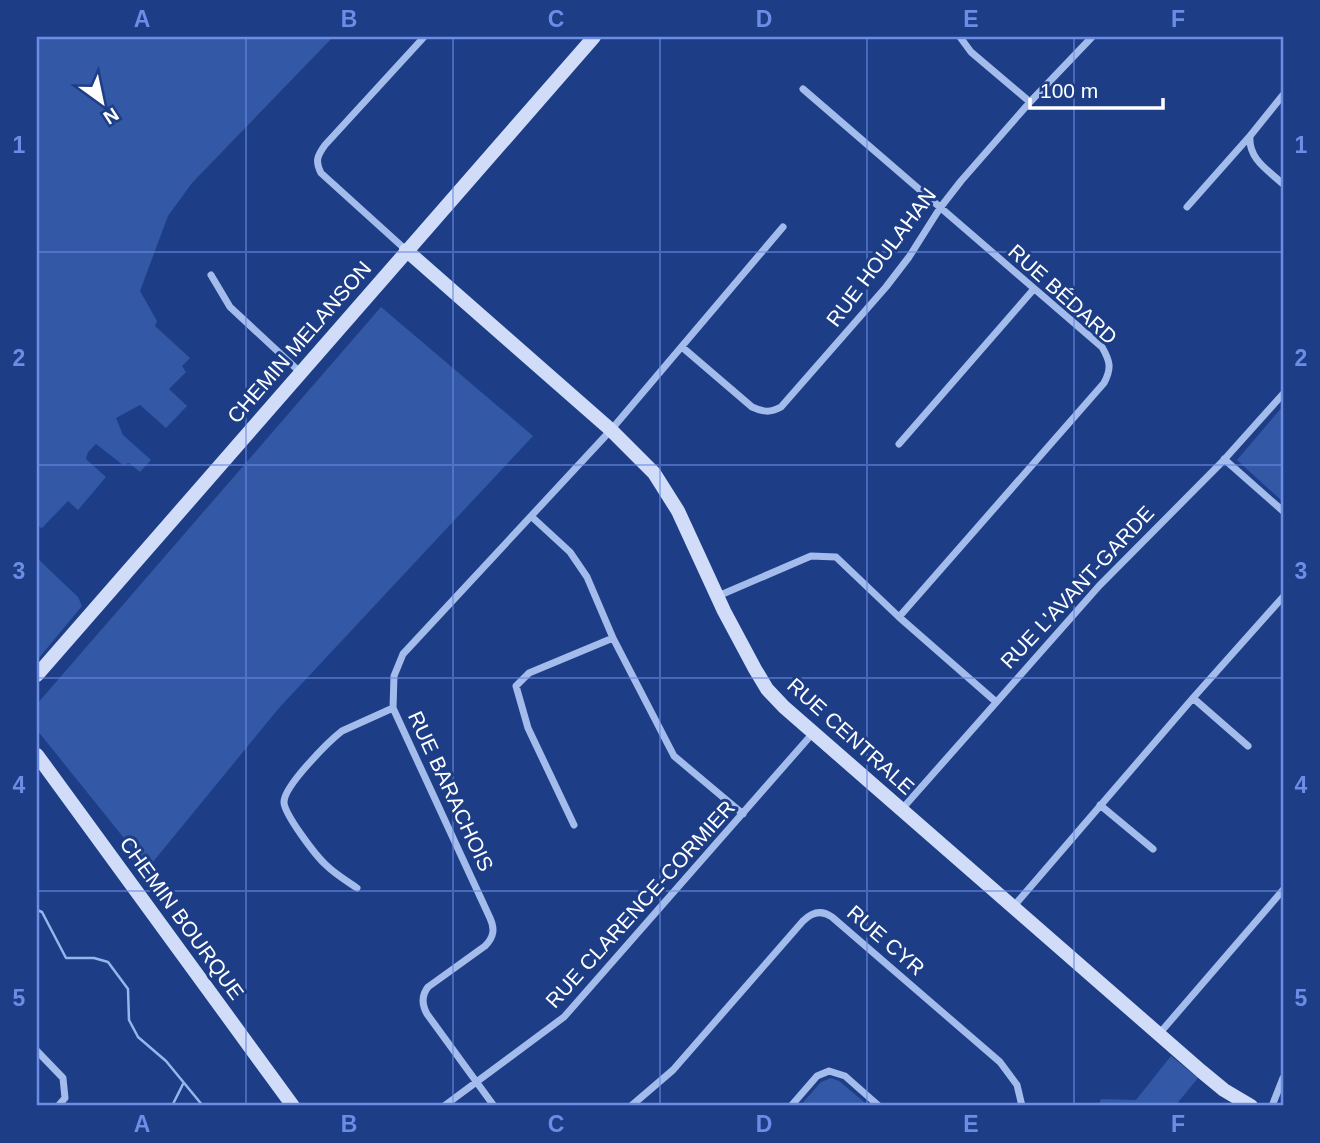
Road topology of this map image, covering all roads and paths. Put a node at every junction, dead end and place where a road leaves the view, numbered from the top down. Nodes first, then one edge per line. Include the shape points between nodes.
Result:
1 (424, 37) edge
2 (594, 37) edge
3 (960, 37) edge
4 (1092, 37) edge
5 (803, 89) dead end
6 (1283, 95) edge
7 (1030, 102) junction
8 (1250, 136) junction
9 (1283, 184) edge
10 (1187, 207) dead end
11 (940, 208) junction
12 (783, 227) dead end
13 (406, 250) junction
14 (211, 275) dead end
15 (1033, 290) junction
16 (682, 347) junction
17 (300, 372) junction
18 (1283, 394) edge
19 (611, 430) junction
20 (899, 444) dead end
21 (1224, 459) junction
22 (1283, 511) edge
23 (532, 517) junction
24 (717, 597) junction
25 (1282, 600) edge
26 (900, 617) junction
27 (613, 638) junction
28 (37, 675) edge
29 (1193, 698) junction
30 (995, 701) junction
31 (393, 708) junction
32 (813, 733) junction
33 (1248, 746) dead end
34 (37, 755) edge
35 (1100, 805) junction
36 (902, 809) junction
37 (743, 814) junction
38 (574, 825) dead end
39 (1153, 849) dead end
40 (357, 888) dead end
41 (1283, 890) edge
42 (1013, 907) junction
43 (1158, 1034) junction
44 (37, 1051) edge
45 (1283, 1078) edge
46 (477, 1083) junction
47 (58, 1106) edge
48 (293, 1106) edge
49 (444, 1106) edge
50 (494, 1106) edge
51 (631, 1106) edge
52 (790, 1106) edge
53 (879, 1106) edge
54 (1022, 1106) edge
55 (1251, 1106) edge
56 (1272, 1106) edge

1 - 13 street via 317,158 321,173
2 - 13 street, CHEMIN MELANSON
3 - 7 street via 971,52
4 - 7 street, RUE HOULAHAN
5 - 11 street, RUE BÉDARD
6 - 8 street
7 - 11 street, RUE HOULAHAN
8 - 9 street via 1254,157
8 - 10 street
11 - 15 street, RUE BÉDARD
11 - 16 street, RUE HOULAHAN via 886,287 790,398 772,412 752,407
12 - 16 street, RUE BARACHOIS
13 - 17 street, CHEMIN MELANSON
13 - 19 street, RUE CENTRALE
14 - 17 street via 230,307
15 - 20 street
15 - 26 street, RUE BÉDARD via 1102,347 1110,371
16 - 19 street, RUE BARACHOIS
17 - 28 street, CHEMIN MELANSON
18 - 21 street, RUE L'AVANT-GARDE
19 - 23 street, RUE BARACHOIS
19 - 24 street, RUE CENTRALE via 654,473 678,511
21 - 22 street
21 - 30 street, RUE L'AVANT-GARDE via 1099,586
23 - 27 street via 582,569
23 - 31 street, RUE BARACHOIS via 403,654 394,676
24 - 26 street via 811,556 836,557
24 - 32 street, RUE CENTRALE via 767,690
25 - 29 street
26 - 30 street
27 - 37 street via 674,756
27 - 38 street via 529,673 516,686 528,728
29 - 33 street
29 - 35 street
30 - 36 street, RUE L'AVANT-GARDE
31 - 40 street via 335,736 284,800 285,809 326,865
31 - 46 street, RUE BARACHOIS via 493,926 489,942 428,987 423,998 427,1014
32 - 36 street, RUE CENTRALE
32 - 37 street, RUE CLARENCE-CORMIER
34 - 48 street, CHEMIN BOURQUE
35 - 39 street
35 - 42 street
36 - 42 street, RUE CENTRALE
37 - 46 street, RUE CLARENCE-CORMIER via 564,1017
41 - 43 street
42 - 43 street, RUE CENTRALE
43 - 55 street, RUE CENTRALE via 1224,1090
44 - 47 street via 63,1078 65,1098
45 - 56 street
46 - 49 street, RUE CLARENCE-CORMIER
46 - 50 street, RUE BARACHOIS
51 - 54 street, RUE CYR via 673,1070 803,921 822,912 1000,1062 1017,1085
52 - 53 street via 817,1076 829,1071 845,1076

